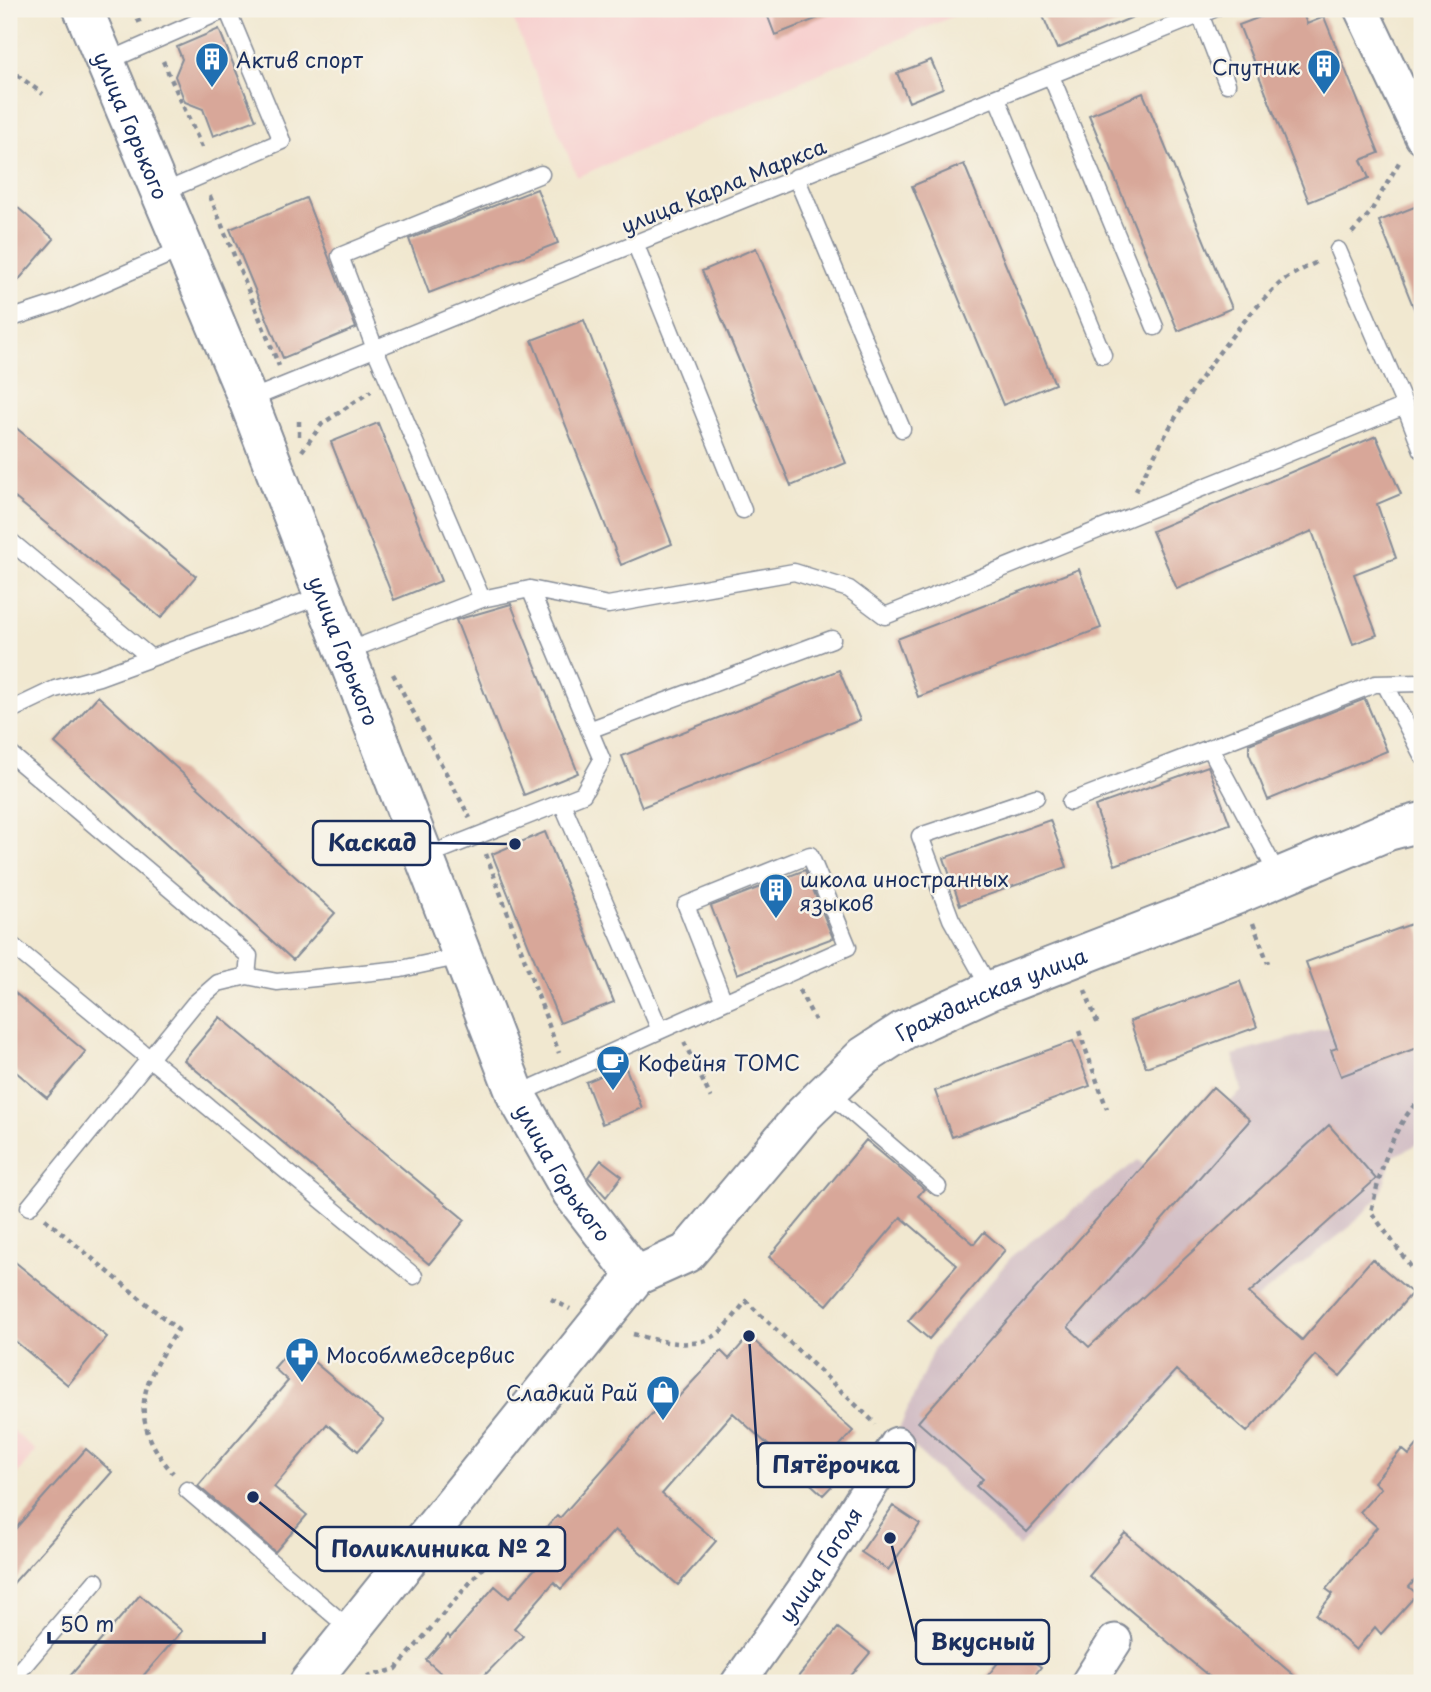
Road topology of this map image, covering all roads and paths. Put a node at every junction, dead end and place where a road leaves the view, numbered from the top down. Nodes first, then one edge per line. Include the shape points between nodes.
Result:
1 (1361, 9) edge
2 (92, 11) edge
3 (1207, 11) edge
4 (154, 41) junction
5 (106, 62) junction
6 (9, 68) edge
7 (1051, 76) junction
8 (1227, 84) dead end
9 (43, 94) dead end
10 (997, 98) junction
11 (1420, 133) edge
12 (207, 173) junction
13 (541, 174) dead end
14 (796, 177) junction
15 (161, 192) junction
16 (635, 243) junction
17 (184, 248) junction
18 (1338, 250) junction
19 (9, 319) edge
20 (1156, 327) dead end
21 (375, 349) junction
22 (1103, 355) dead end
23 (279, 367) dead end
24 (388, 380) junction
25 (248, 400) junction
26 (1405, 406) junction
27 (299, 416) dead end
28 (902, 429) dead end
29 (1422, 450) edge
30 (743, 510) dead end
31 (1122, 521) junction
32 (9, 540) edge
33 (530, 589) junction
34 (323, 595) junction
35 (482, 599) junction
36 (832, 639) dead end
37 (360, 646) junction
38 (151, 657) junction
39 (1422, 683) edge
40 (1385, 684) junction
41 (9, 711) edge
42 (589, 730) junction
43 (1210, 748) junction
44 (9, 753) edge
45 (1422, 755) edge
46 (1036, 797) dead end
47 (1070, 802) dead end
48 (562, 803) junction
49 (1422, 822) edge
50 (479, 835) junction
51 (424, 857) junction
52 (1278, 875) junction
53 (1241, 893) junction
54 (9, 943) edge
55 (462, 956) junction
56 (1268, 963) dead end
57 (790, 972) junction
58 (247, 976) junction
59 (991, 990) junction
60 (724, 1002) junction
61 (815, 1020) dead end
62 (668, 1027) junction
63 (1079, 1031) dead end
64 (149, 1059) junction
65 (566, 1072) junction
66 (827, 1091) junction
67 (516, 1095) junction
68 (1422, 1097) edge
69 (711, 1098) dead end
70 (1107, 1109) dead end
71 (938, 1187) dead end
72 (29, 1206) joint
73 (414, 1276) dead end
74 (636, 1276) junction
75 (1422, 1282) edge
76 (551, 1298) dead end
77 (597, 1323) junction
78 (897, 1444) joint
79 (187, 1490) joint
80 (497, 1550) dead end
81 (96, 1581) dead end
82 (351, 1630) junction
83 (1115, 1641) dead end
84 (9, 1683) edge
85 (309, 1683) edge
86 (359, 1683) edge
87 (738, 1683) edge
88 (1088, 1683) edge

1 - 11 street
2 - 5 street, улица Горького
3 - 7 lane, улица Карла Маркса
3 - 8 lane
4 - 5 lane
4 - 12 path
4 - 12 lane via 227,9 282,141
5 - 15 street, улица Горького
6 - 9 path
7 - 10 lane, улица Карла Маркса
7 - 20 lane
10 - 14 lane, улица Карла Маркса
10 - 22 lane
11 - 18 path via 1370,213
12 - 15 lane
12 - 23 path
13 - 21 lane via 340,256
14 - 16 lane, улица Карла Маркса
14 - 28 lane
15 - 17 street, улица Горького
16 - 21 lane, улица Карла Маркса
16 - 30 lane
17 - 19 lane via 58,303
17 - 25 street, улица Горького
18 - 26 lane
18 - 31 path via 1279,284 1196,382 1156,449
21 - 24 lane
21 - 25 lane, улица Карла Маркса
24 - 27 path via 322,424 299,455
24 - 35 lane
25 - 34 street, улица Горького
26 - 29 lane
26 - 31 lane
31 - 33 lane via 885,616 849,589 794,572 608,605
32 - 38 lane
33 - 35 lane
33 - 42 lane
34 - 37 street, улица Горького
34 - 38 lane
35 - 37 lane
36 - 42 lane
37 - 50 path
37 - 51 street, улица Горького
38 - 41 lane via 55,689
39 - 40 lane
40 - 43 lane
40 - 45 lane
42 - 48 lane via 602,760 583,794
43 - 47 lane
43 - 52 lane
44 - 58 lane via 249,956
46 - 59 lane via 920,836 951,919
48 - 50 lane
48 - 62 lane
49 - 52 street, Гражданская улица
50 - 51 lane
50 - 65 path
51 - 55 street, улица Горького
52 - 53 street, Гражданская улица
53 - 56 path
53 - 59 street, Гражданская улица
54 - 64 lane
55 - 58 lane via 401,969 277,982
55 - 67 street, улица Горького
57 - 60 lane
57 - 60 lane via 848,947 810,855 685,905
57 - 61 path
58 - 64 lane via 218,983 194,1004
59 - 66 street, Гражданская улица via 904,1030 864,1056
60 - 62 lane
62 - 65 lane
62 - 69 path
63 - 70 path
64 - 72 lane
64 - 73 lane
65 - 67 lane
66 - 71 lane
66 - 74 street, Гражданская улица via 687,1253
67 - 74 street, улица Горького via 572,1193
68 - 75 path via 1396,1132 1371,1212
72 - 79 path via 178,1330 157,1359 145,1387 143,1424 155,1452
74 - 77 street
76 - 77 path
77 - 78 path via 666,1344 693,1342 719,1334 746,1301
77 - 82 street
78 - 87 street, улица Гоголя
79 - 82 lane
80 - 86 path via 396,1669
81 - 84 lane
82 - 85 street
83 - 88 street

